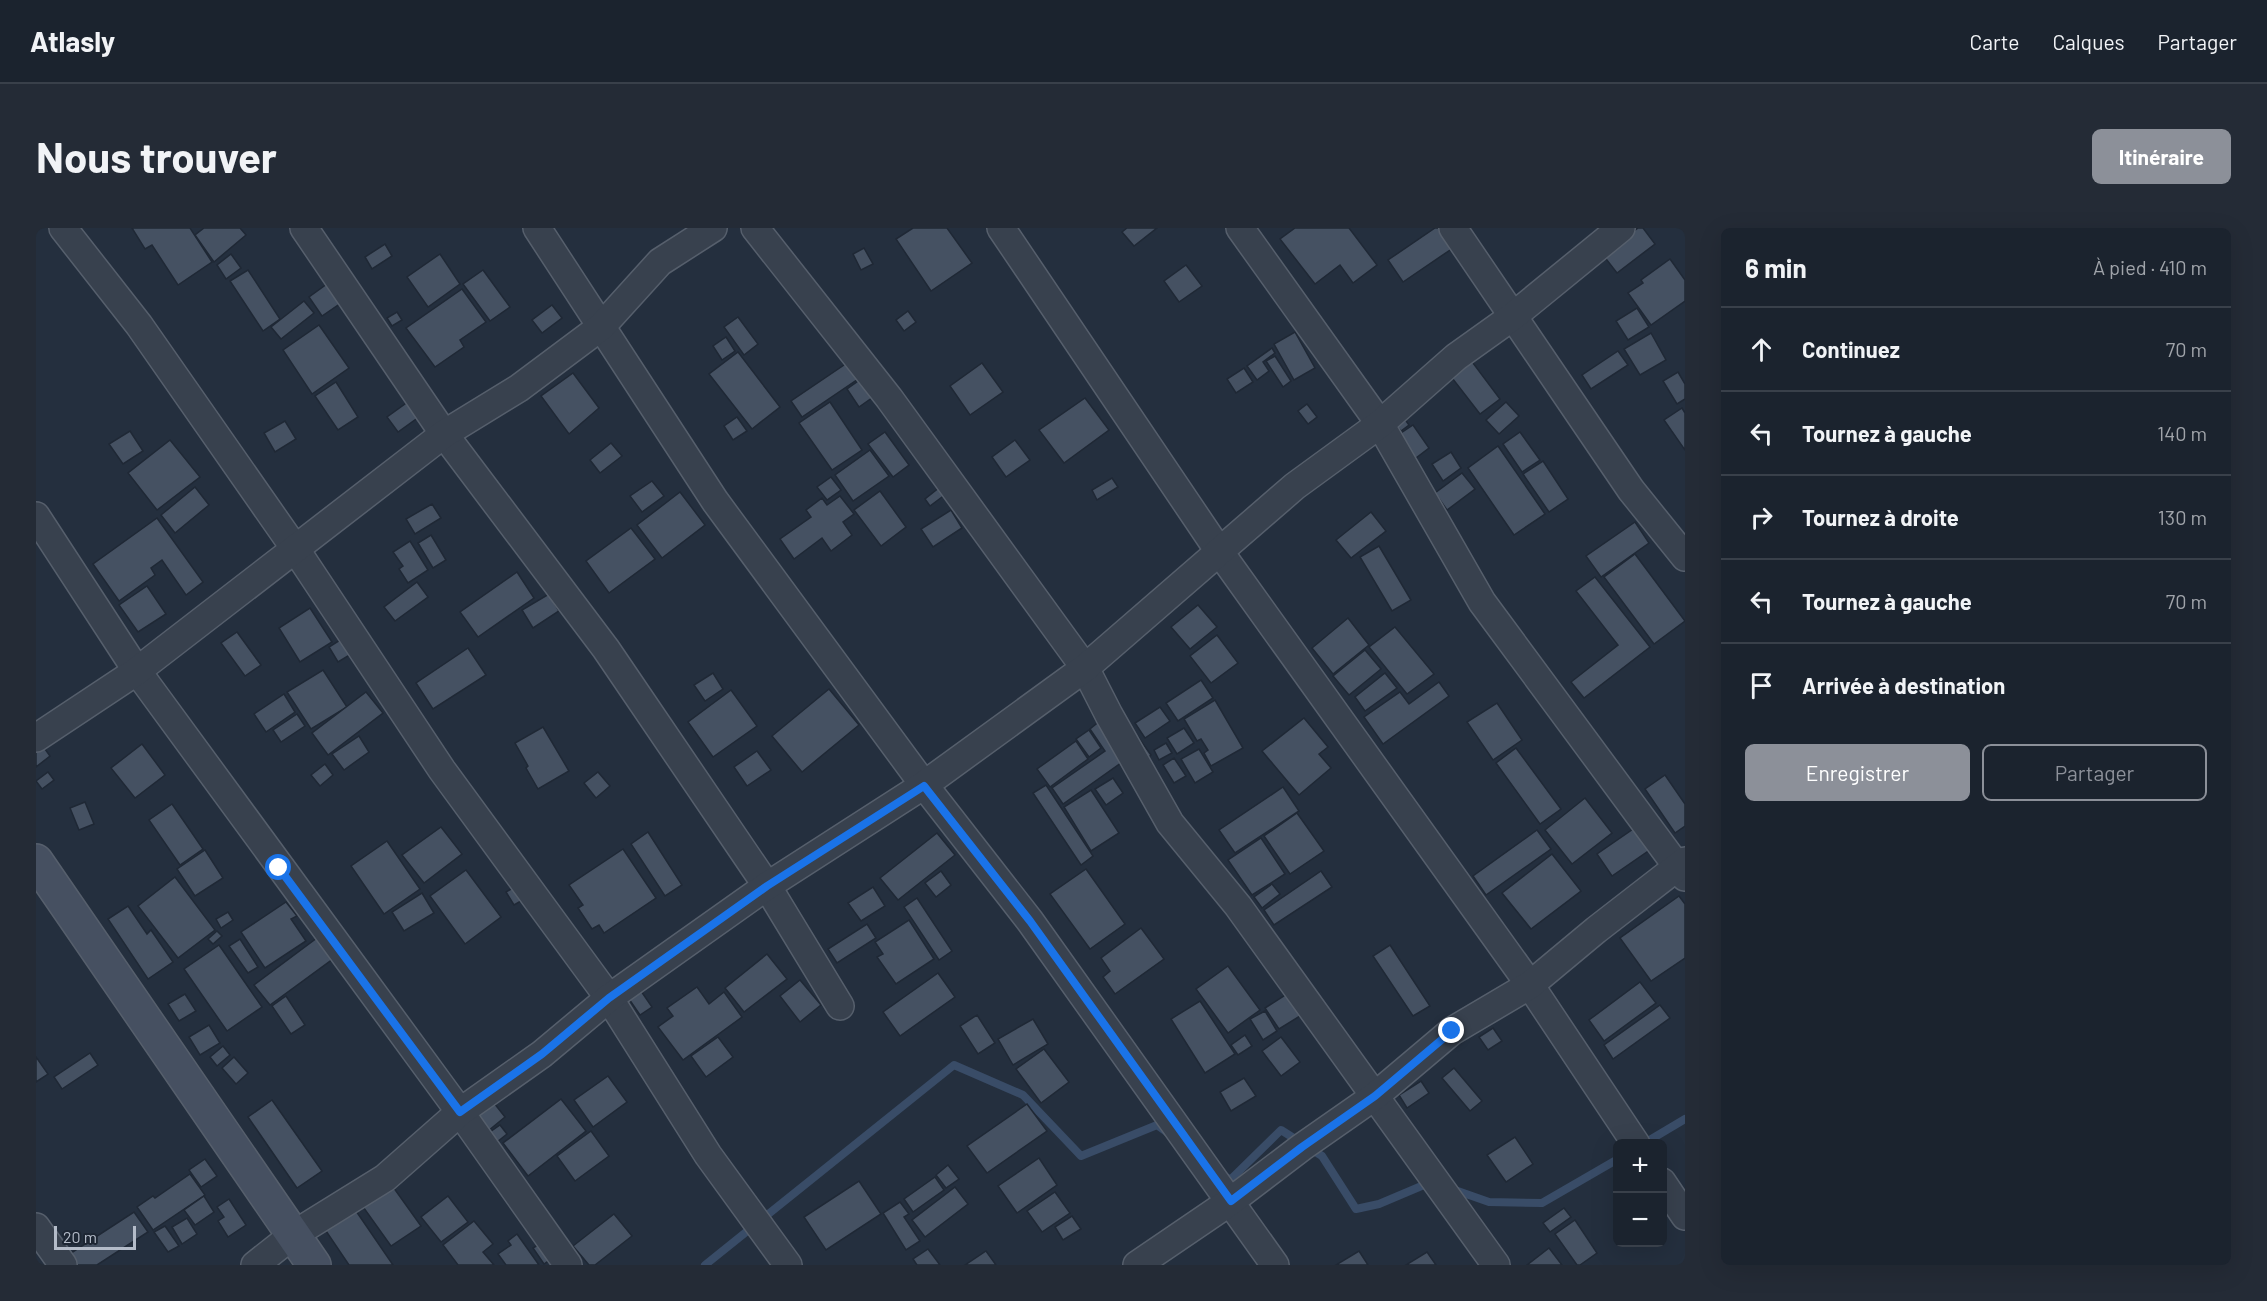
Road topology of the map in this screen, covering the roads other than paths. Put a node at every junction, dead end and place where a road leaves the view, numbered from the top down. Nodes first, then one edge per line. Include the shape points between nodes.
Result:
1 (63, 228) edge
2 (304, 228) edge
3 (537, 228) edge
4 (713, 228) edge
5 (755, 228) edge
6 (1001, 228) edge
7 (1240, 228) edge
8 (1453, 228) edge
9 (1621, 228) edge
10 (1512, 317) junction
11 (602, 326) junction
12 (1380, 424) junction
13 (444, 434) junction
14 (36, 516) edge
15 (296, 550) junction
16 (1219, 551) junction
17 (1685, 557) edge
18 (1085, 669) junction
19 (137, 671) junction
20 (36, 738) edge
21 (924, 786) junction
22 (36, 861) edge
23 (1682, 868) edge
24 (767, 886) junction
25 (1530, 985) junction
26 (609, 998) junction
27 (840, 1006) dead end
28 (1375, 1096) junction
29 (460, 1112) junction
30 (1633, 1139) edge
31 (1667, 1189) edge
32 (1231, 1201) junction
33 (1685, 1216) edge
34 (36, 1227) edge
35 (293, 1235) junction
36 (63, 1265) edge
37 (255, 1265) edge
38 (314, 1265) edge
39 (568, 1265) edge
40 (788, 1265) edge
41 (1137, 1265) edge
42 (1275, 1265) edge
43 (1496, 1265) edge

1 - 15 street via 139,326
2 - 13 street
3 - 11 street
4 - 11 street via 660,262
5 - 18 street via 889,398
6 - 16 street
7 - 12 street
8 - 10 street
9 - 10 street
10 - 12 street via 1456,357
10 - 17 street via 1632,490
11 - 13 street via 519,388
11 - 21 street via 715,501
12 - 16 street via 1295,486
12 - 23 street via 1482,602
13 - 15 street
13 - 24 street via 606,649
14 - 19 street
15 - 19 street
15 - 26 street via 441,770
16 - 18 street
16 - 25 street
18 - 21 street
18 - 28 street via 1170,823 1238,906
19 - 20 street
19 - 29 street
21 - 24 street
21 - 32 street via 1030,921
22 - 35 street
23 - 25 street
24 - 26 street
24 - 27 street
25 - 28 street via 1452,1031
25 - 30 street
26 - 29 street via 542,1054
26 - 40 street via 708,1155
28 - 32 street
28 - 43 street
29 - 35 street via 385,1178
29 - 39 street
31 - 33 street
32 - 41 street
32 - 42 street
34 - 36 street
35 - 37 street
35 - 38 street

